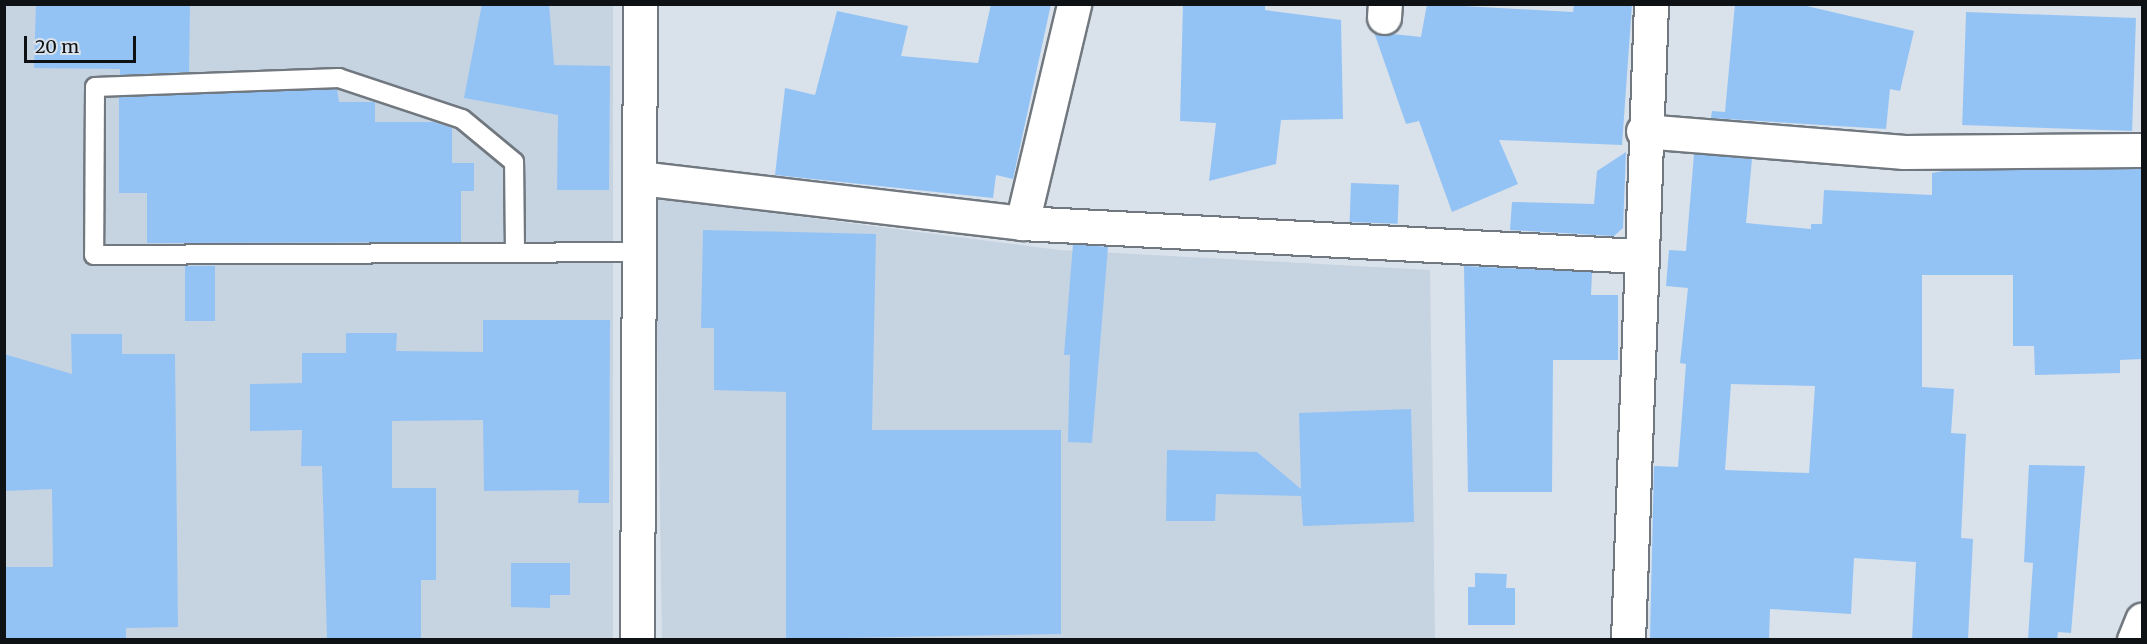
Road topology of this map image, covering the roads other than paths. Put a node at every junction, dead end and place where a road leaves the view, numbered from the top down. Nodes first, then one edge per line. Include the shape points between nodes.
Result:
1 (640, 4) edge
2 (1074, 4) edge
3 (1651, 4) edge
4 (1643, 131) junction
5 (2142, 150) edge
6 (640, 178) junction
7 (1022, 222) junction
8 (515, 252) junction
9 (640, 252) junction
10 (1639, 256) junction
11 (2142, 620) edge
12 (637, 639) edge
13 (1628, 639) edge
14 (2134, 639) edge

1 - 6 street
2 - 7 street
3 - 4 street
4 - 5 street via 1904,152
4 - 10 street
6 - 7 street
6 - 9 street
7 - 10 street
8 - 8 lane via 94,255 95,87 339,78 462,119 514,162
8 - 9 lane
9 - 12 street
10 - 13 street
11 - 14 street

